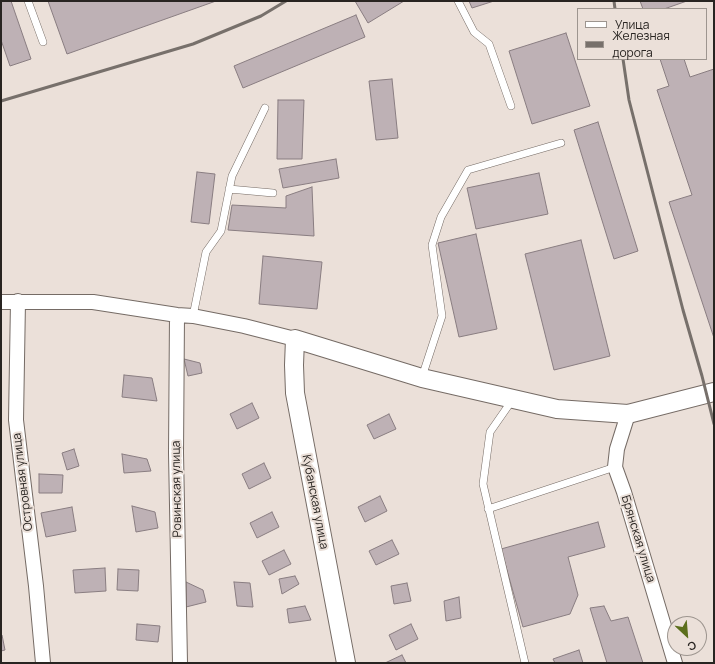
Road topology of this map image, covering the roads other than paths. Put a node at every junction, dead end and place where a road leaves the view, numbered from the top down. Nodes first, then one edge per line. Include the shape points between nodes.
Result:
1 (28, 1) edge
2 (458, 1) edge
3 (43, 42) dead end
4 (511, 106) dead end
5 (265, 108) dead end
6 (561, 142) dead end
7 (229, 190) junction
8 (274, 193) dead end
9 (18, 301) junction
10 (1, 302) edge
11 (177, 315) junction
12 (193, 316) junction
13 (295, 339) junction
14 (422, 378) junction
15 (714, 392) edge
16 (513, 398) junction
17 (628, 414) junction
18 (615, 467) junction
19 (488, 509) junction
20 (43, 663) edge
21 (180, 663) edge
22 (346, 663) edge
23 (525, 663) edge
24 (675, 663) edge

1 - 3 lane
2 - 4 lane via 474,32 489,44
5 - 7 lane via 232,176
6 - 14 lane via 468,170 441,217 432,246 442,316
7 - 8 lane
7 - 12 lane via 221,231 206,252
9 - 10 street
9 - 11 street via 93,302
9 - 20 street, Островная улица via 16,420
11 - 12 street
11 - 21 street, Ровинская улица via 176,453
12 - 13 street
13 - 14 street
13 - 22 street, Кубанская улица via 295,393
14 - 16 street
15 - 17 street
16 - 17 street via 557,409
16 - 19 lane via 490,432 483,484
17 - 18 street, Брянская улица via 616,449
18 - 19 lane
18 - 24 street, Брянская улица
19 - 23 lane

